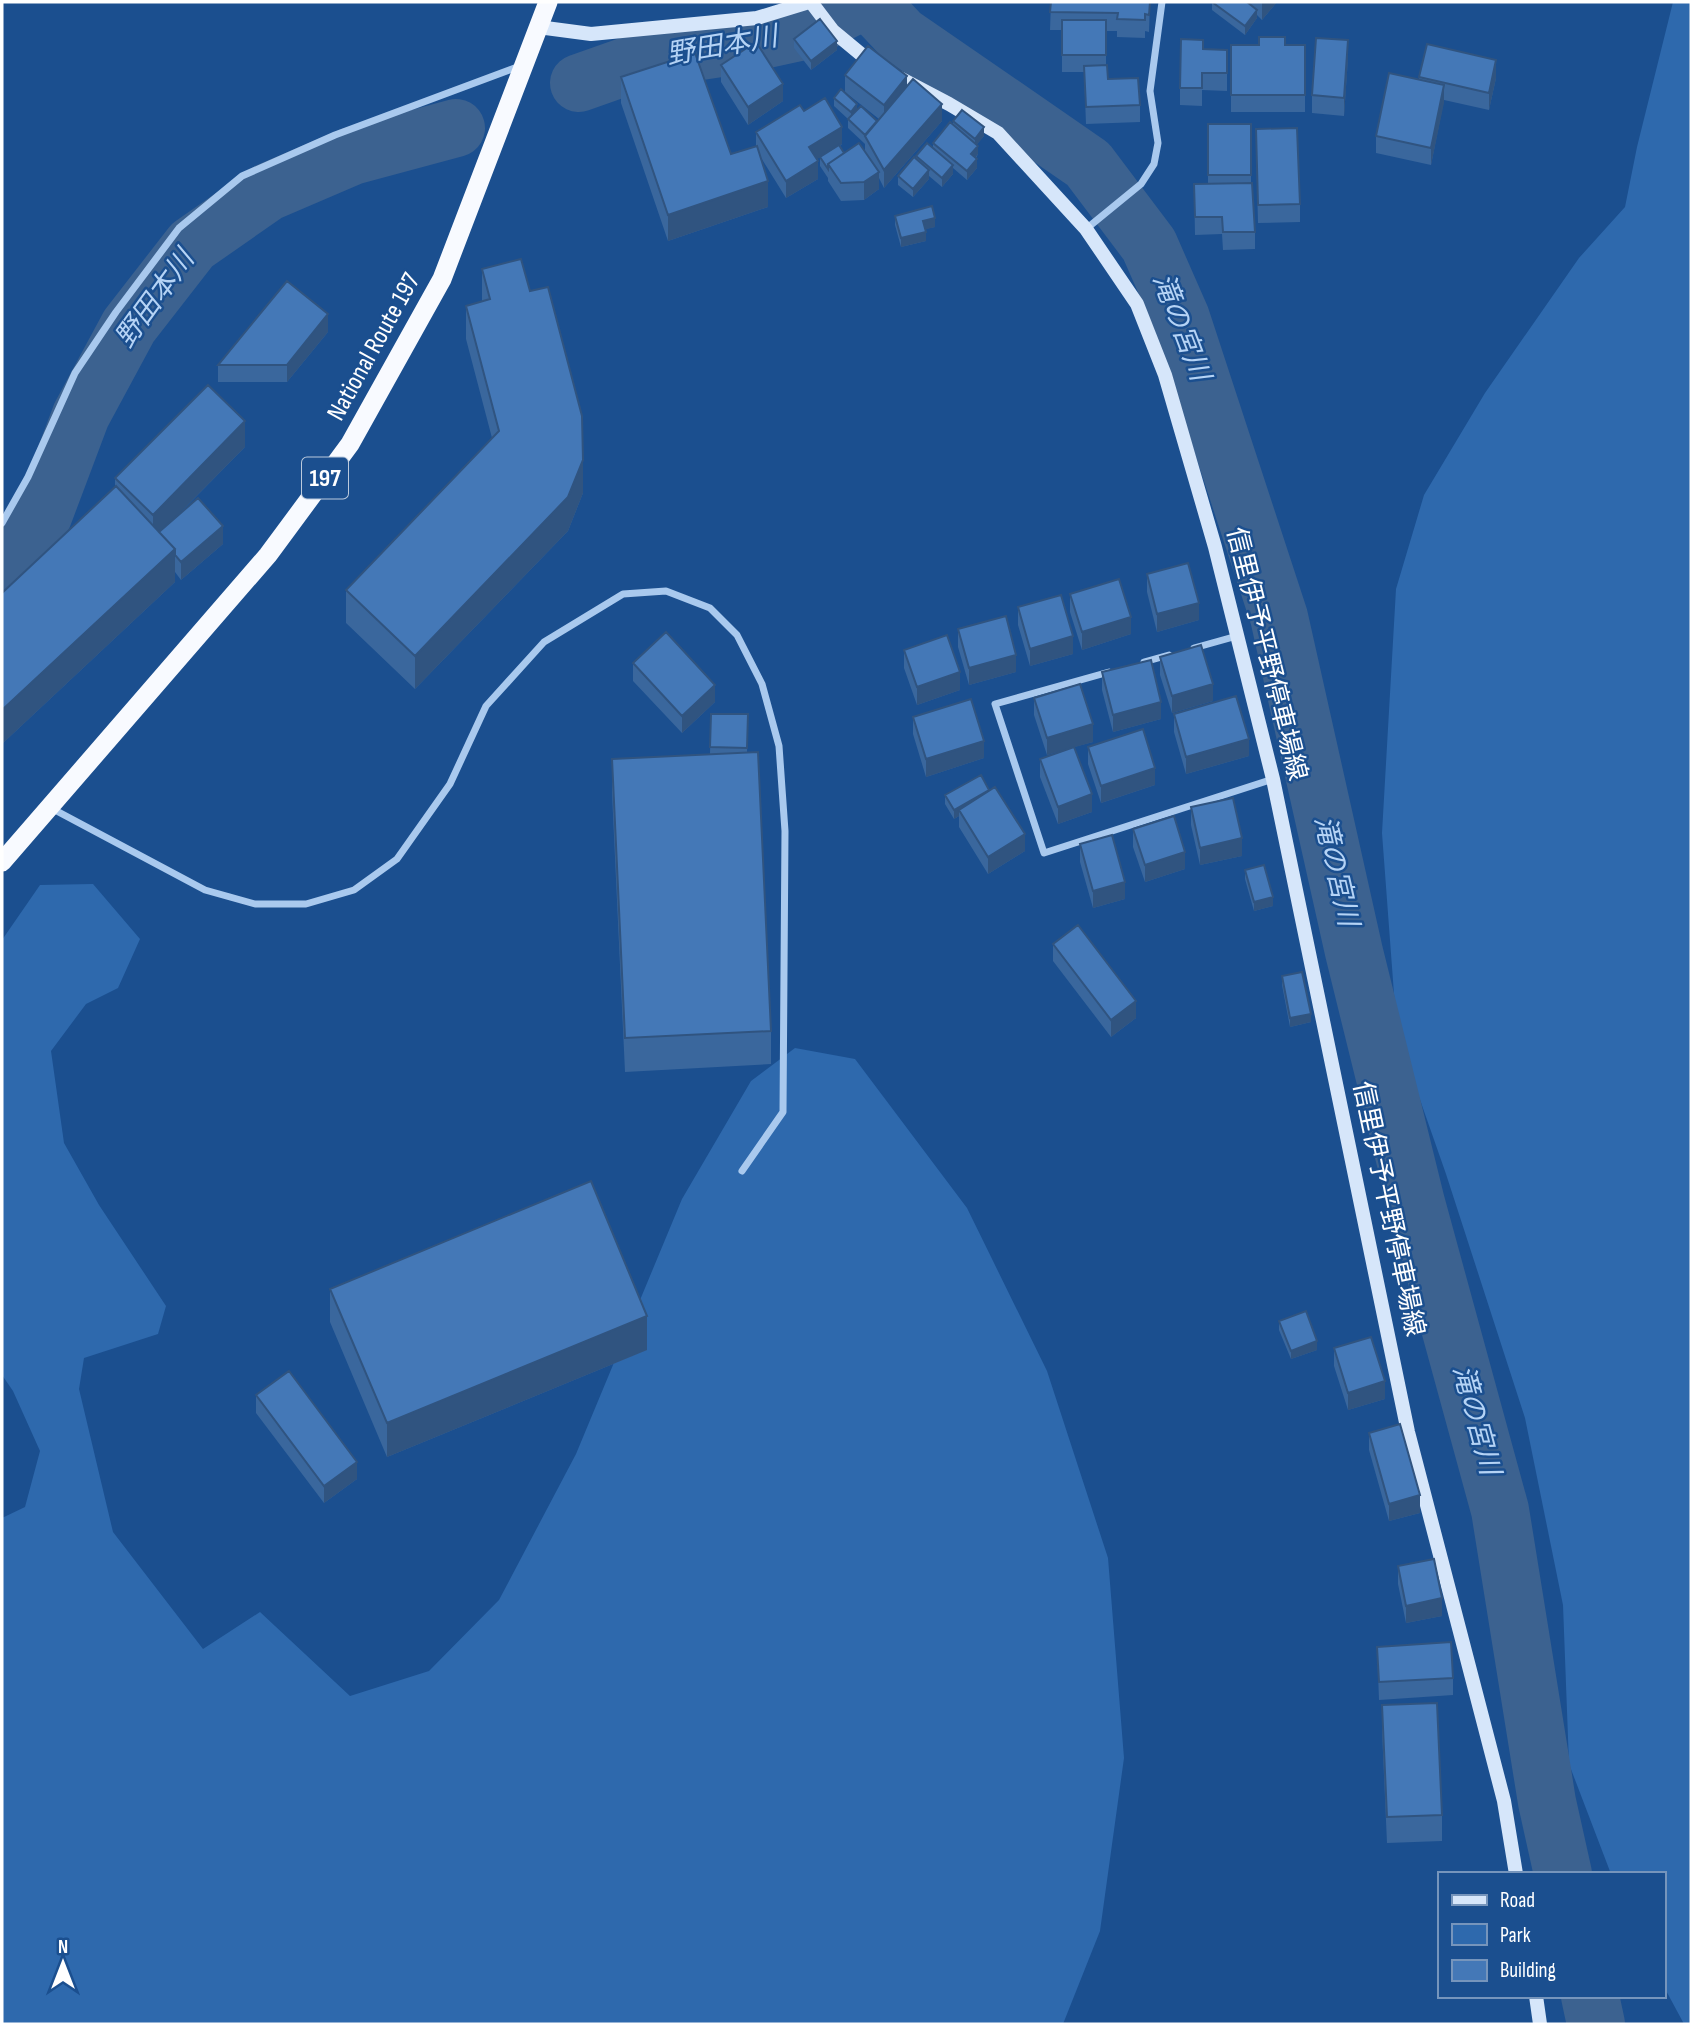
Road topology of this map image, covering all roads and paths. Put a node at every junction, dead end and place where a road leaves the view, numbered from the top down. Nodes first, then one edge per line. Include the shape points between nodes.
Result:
1 (548, 2) edge
2 (810, 2) edge
3 (1162, 2) edge
4 (538, 27) junction
5 (524, 65) junction
6 (1091, 225) junction
7 (2, 523) edge
8 (1237, 636) junction
9 (1129, 666) edge
10 (1116, 670) edge
11 (1273, 779) junction
12 (50, 807) junction
13 (2, 862) edge
14 (742, 1171) dead end
15 (1516, 1872) edge
16 (1536, 1998) edge
17 (1540, 2024) edge

1 - 4 highway, National Route 197 / 197
2 - 4 main road, 信里伊予平野停車場線 via 757,18 591,34
2 - 6 main road, 信里伊予平野停車場線 via 833,31 872,64 998,133
3 - 6 street via 1150,91 1158,143 1154,164 1141,184
4 - 5 highway, National Route 197 / 197
5 - 7 street via 335,135 242,176 179,228 75,373
5 - 12 highway, National Route 197 / 197 via 442,279 350,444 268,555
6 - 8 main road, 信里伊予平野停車場線 via 1138,304 1165,375
8 - 9 street
8 - 11 main road, 信里伊予平野停車場線
10 - 11 street via 995,704 1044,853
11 - 15 main road, 信里伊予平野停車場線 via 1408,1432 1504,1801
12 - 13 highway, National Route 197 / 197
12 - 14 street via 205,890 255,904 306,904 354,890 397,859 450,784 486,706 544,642 623,594 666,591 710,608 737,635 762,684 779,746 785,831 783,1112
16 - 17 main road

